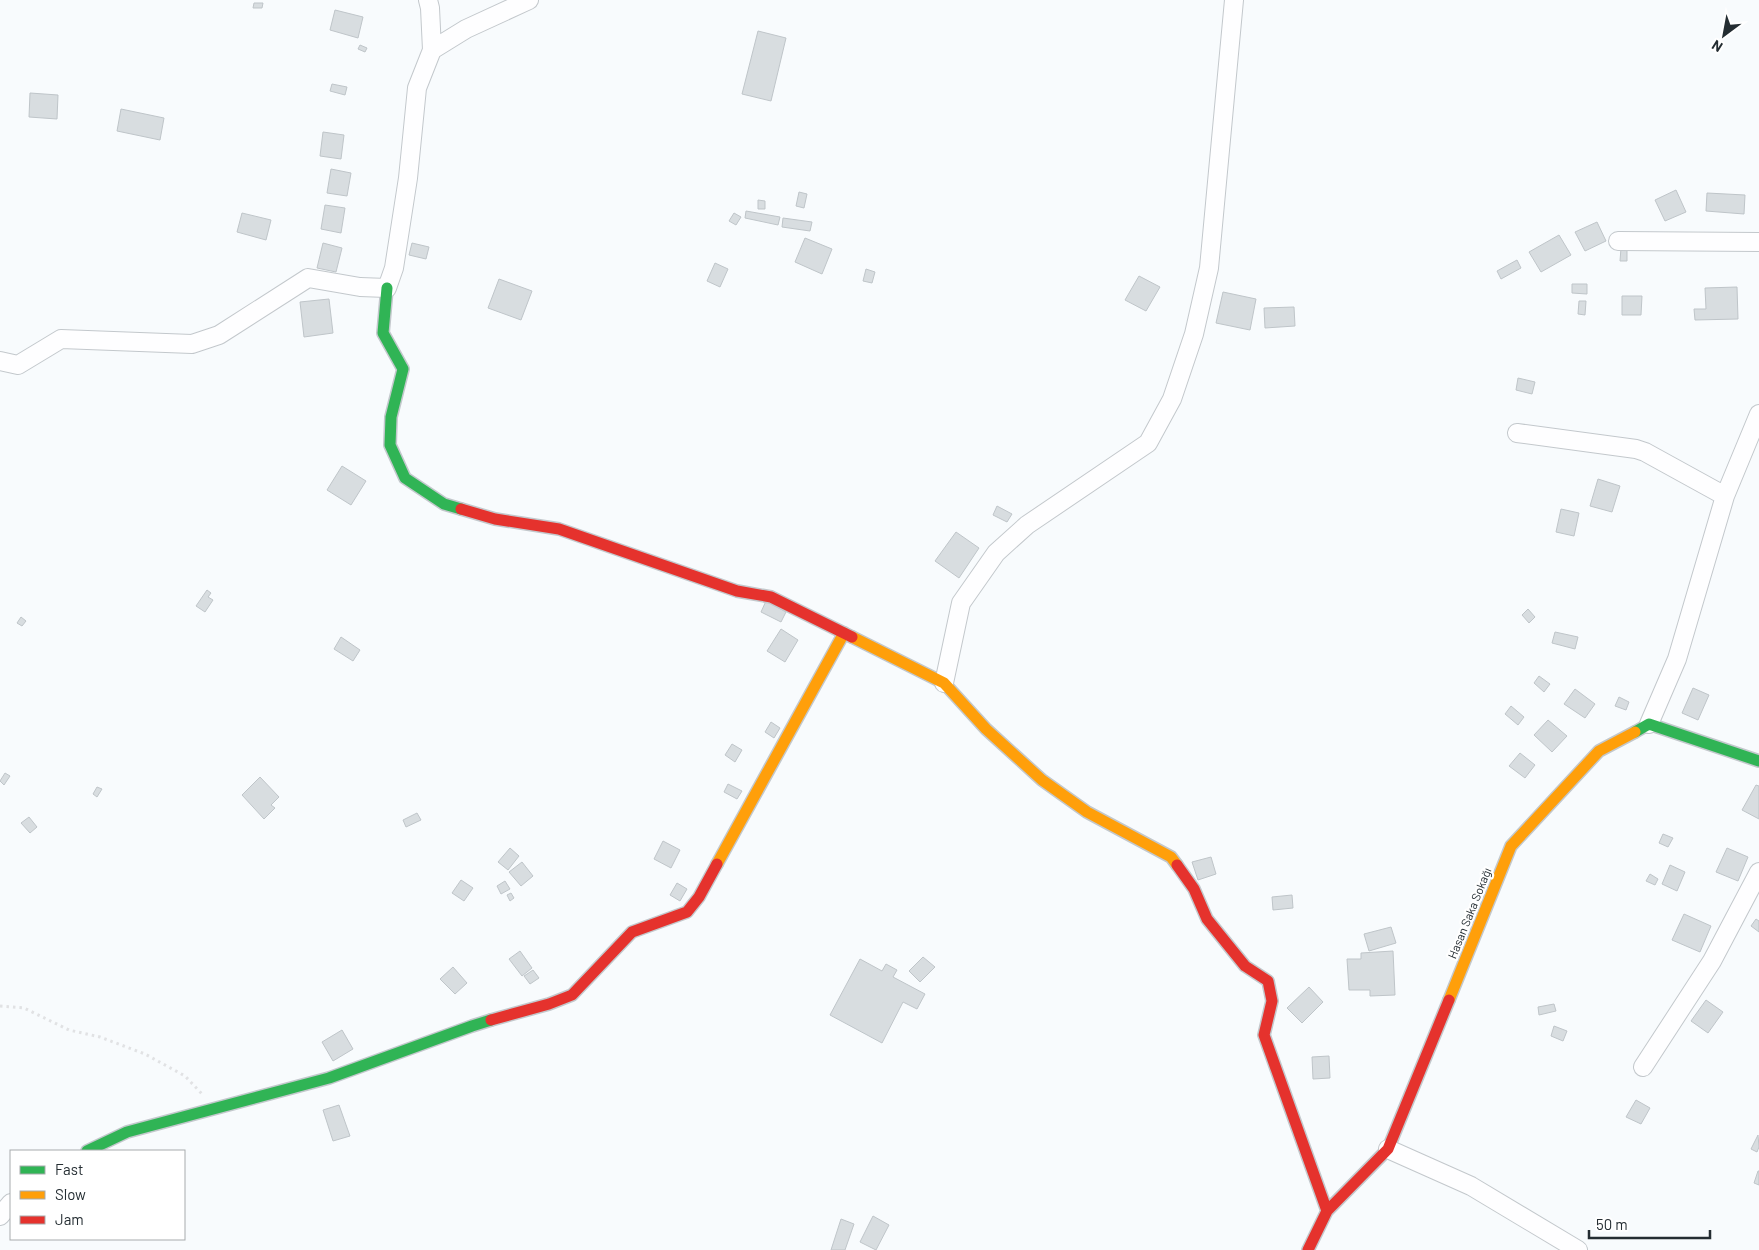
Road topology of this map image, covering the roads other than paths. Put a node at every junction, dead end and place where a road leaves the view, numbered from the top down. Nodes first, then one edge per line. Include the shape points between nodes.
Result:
1 (428, 0) edge
2 (529, 0) edge
3 (1234, 0) edge
4 (432, 50) junction
5 (1618, 241) dead end
6 (1759, 242) edge
7 (387, 288) junction
8 (0, 361) edge
9 (1759, 414) edge
10 (1517, 433) dead end
11 (1725, 496) junction
12 (844, 633) junction
13 (944, 684) junction
14 (1649, 724) junction
15 (1759, 761) edge
16 (1759, 872) edge
17 (1643, 1067) dead end
18 (89, 1150) edge
19 (1388, 1150) junction
20 (10, 1205) edge
21 (1327, 1211) junction
22 (0, 1216) edge
23 (1308, 1250) edge
24 (1578, 1250) edge

1 - 4 street
2 - 4 street via 466,29
3 - 13 street via 1209,268 1194,334 1172,399 1148,443 1027,525 996,553 961,602
4 - 7 street via 417,88 408,178 394,268
5 - 6 street
7 - 8 street via 308,278 219,335 192,344 61,339 18,365
7 - 12 street via 383,333 403,369 390,417 390,445 405,478 444,504 495,519 559,529 737,591 771,597
9 - 11 street
10 - 11 street via 1636,449
11 - 14 street via 1677,659
12 - 13 street
12 - 18 street via 699,897 687,912 632,932 572,995 472,1026 329,1078 127,1132
13 - 21 street via 986,729 1042,780 1087,812 1171,857 1194,889 1207,918 1245,966 1268,981 1272,1001 1264,1035
14 - 15 street
14 - 19 street, Hasan Saka Sokağı via 1600,750 1511,846
16 - 17 street via 1712,960
19 - 21 street, Hasan Saka Sokağı
19 - 24 street via 1471,1186
20 - 22 street
21 - 23 street, Hasan Saka Sokağı

